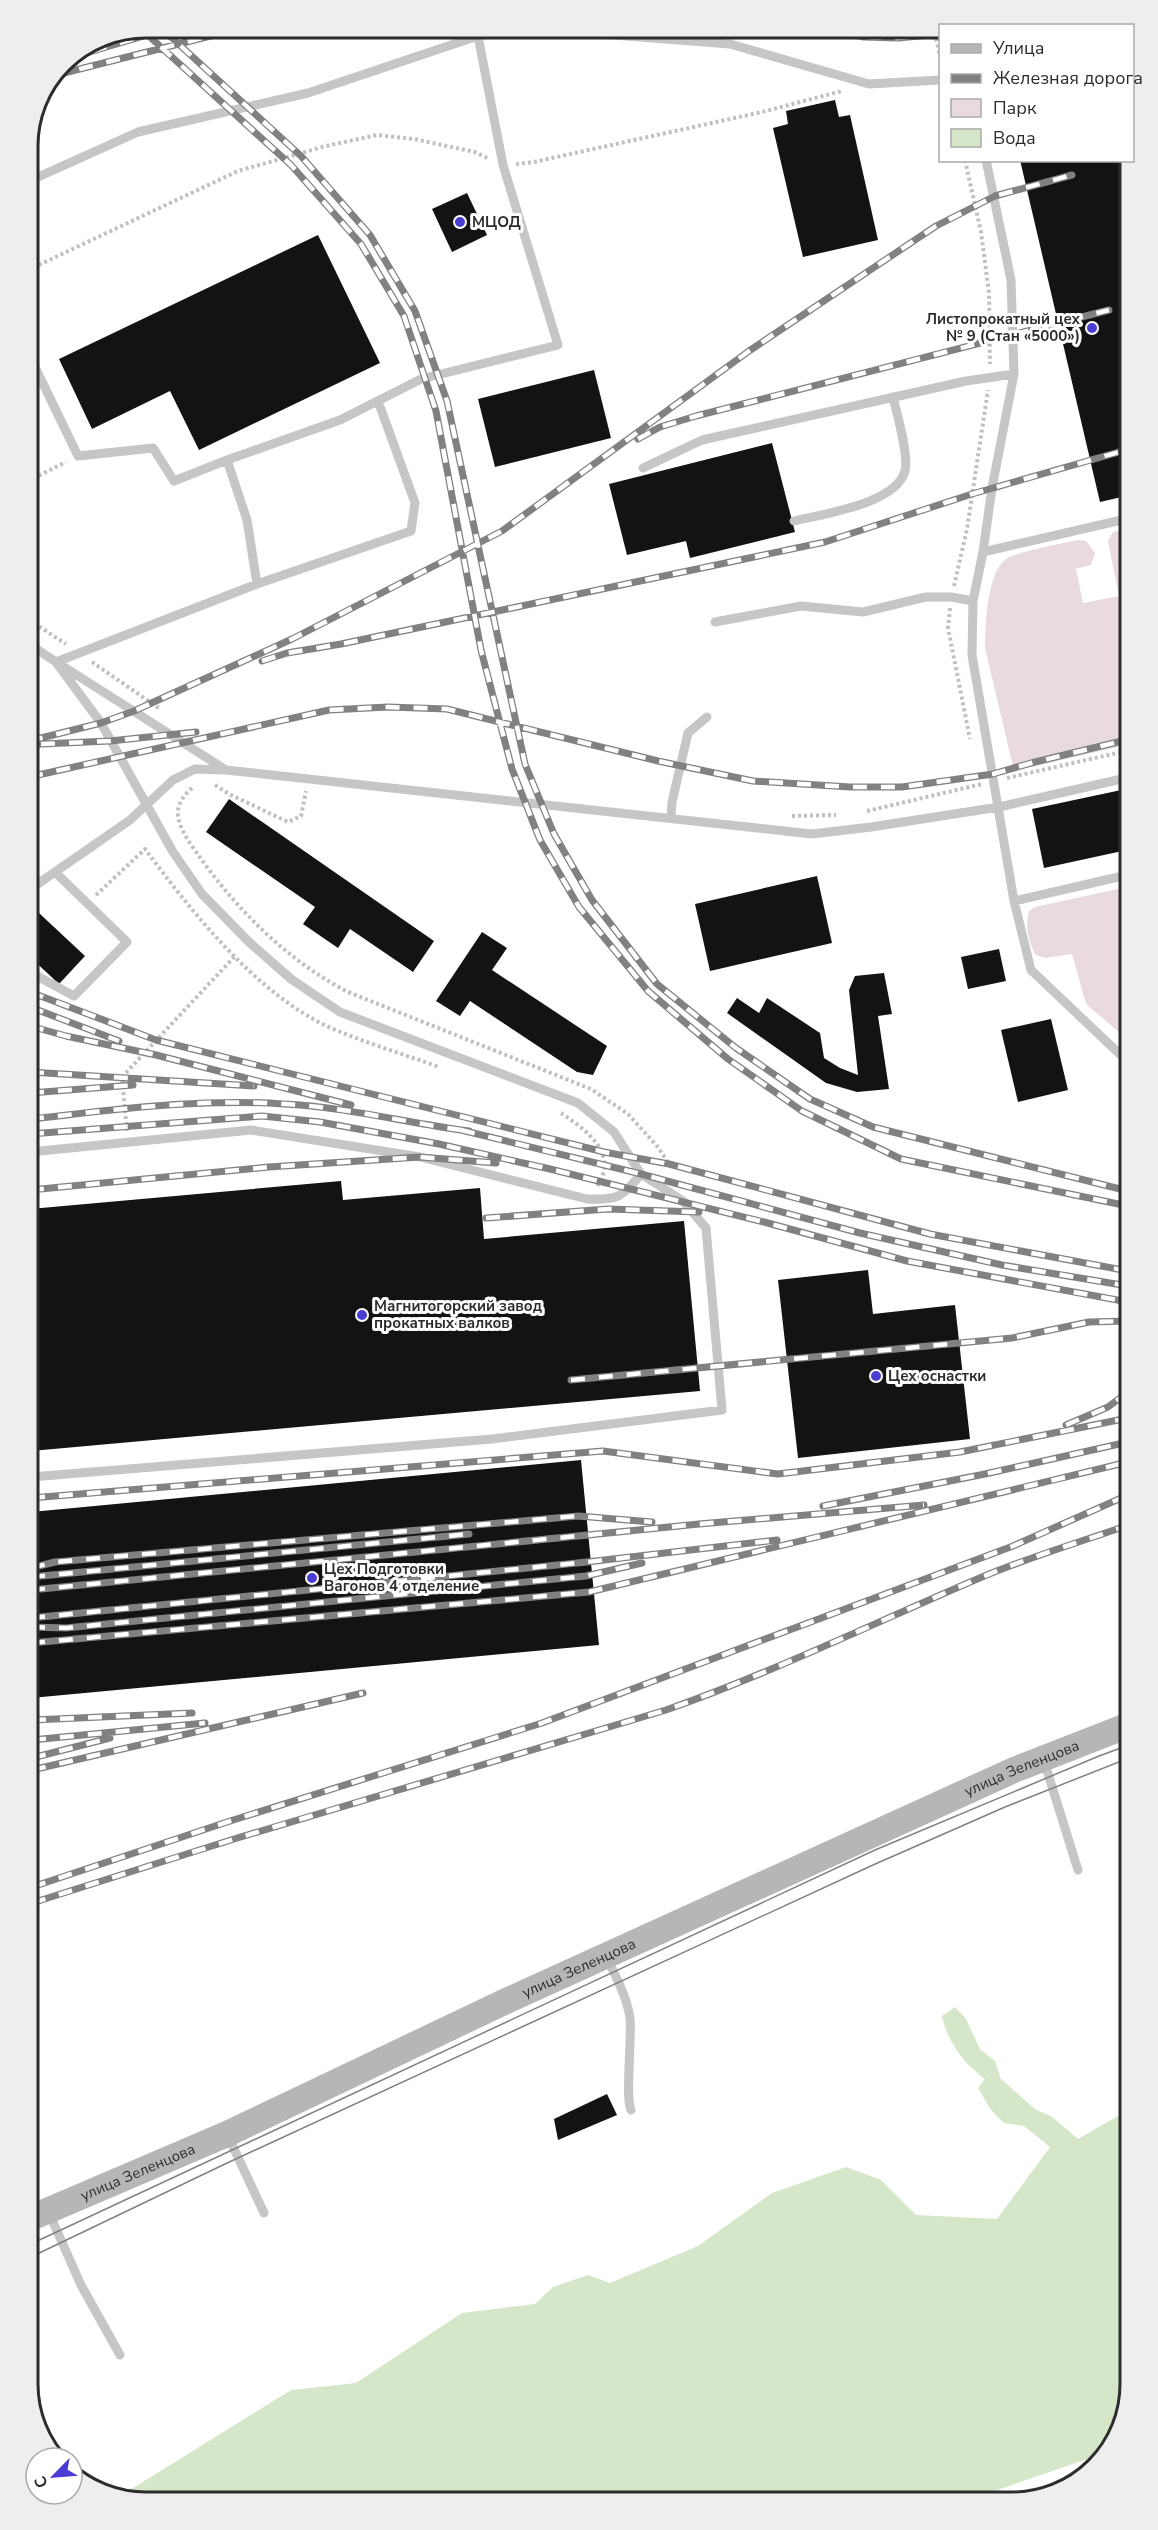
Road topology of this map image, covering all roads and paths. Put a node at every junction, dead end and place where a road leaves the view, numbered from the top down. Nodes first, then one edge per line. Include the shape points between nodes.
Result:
1 (471, 38) edge
2 (477, 38) edge
3 (652, 38) edge
4 (939, 80) edge
5 (869, 84) junction
6 (965, 162) edge
7 (986, 162) edge
8 (503, 165) junction
9 (38, 177) edge
10 (38, 265) edge
11 (38, 373) edge
12 (1014, 374) junction
13 (990, 378) junction
14 (893, 397) junction
15 (378, 401) junction
16 (78, 456) junction
17 (227, 460) junction
18 (643, 468) dead end
19 (38, 476) edge
20 (1120, 520) edge
21 (794, 521) dead end
22 (983, 552) junction
23 (257, 584) junction
24 (951, 597) junction
25 (973, 601) junction
26 (715, 622) dead end
27 (38, 627) edge
28 (38, 650) edge
29 (80, 654) junction
30 (56, 662) junction
31 (169, 715) dead end
32 (707, 717) dead end
33 (972, 747) dead end
34 (1120, 753) edge
35 (226, 770) junction
36 (978, 776) dead end
37 (306, 778) junction
38 (1120, 779) edge
39 (993, 781) junction
40 (208, 782) dead end
41 (194, 786) dead end
42 (974, 787) junction
43 (146, 806) junction
44 (999, 807) junction
45 (867, 812) dead end
46 (843, 814) dead end
47 (790, 816) dead end
48 (671, 818) junction
49 (55, 872) junction
50 (1120, 878) edge
51 (38, 884) edge
52 (1014, 901) junction
53 (87, 904) junction
54 (261, 929) junction
55 (249, 942) junction
56 (234, 956) junction
57 (38, 976) edge
58 (1120, 1054) edge
59 (443, 1069) dead end
60 (555, 1109) dead end
61 (128, 1144) junction
62 (38, 1151) edge
63 (669, 1164) dead end
64 (641, 1174) junction
65 (587, 1199) junction
66 (38, 1476) edge
67 (1120, 1729) edge
68 (1043, 1759) junction
69 (1078, 1870) dead end
70 (606, 1956) junction
71 (631, 2110) dead end
72 (227, 2134) junction
73 (40, 2214) edge
74 (264, 2214) dead end
75 (120, 2355) dead end

1 - 9 lane via 308,93 138,132
2 - 8 lane
3 - 5 lane via 730,44
4 - 5 lane
5 - 8 path via 739,117 534,162
6 - 13 path via 989,293
7 - 12 lane via 1011,280
8 - 10 path via 475,152 377,135 238,171
8 - 15 lane via 558,345 421,379
11 - 16 lane
12 - 13 lane
12 - 22 lane
13 - 14 lane
13 - 24 path
14 - 18 lane via 702,440
14 - 21 lane via 904,444 905,471 893,489 866,503
15 - 17 lane via 340,420
15 - 23 lane via 415,503 411,531
16 - 17 lane via 153,448 174,480
16 - 19 path
17 - 23 lane via 247,520
20 - 22 lane
22 - 25 lane
23 - 29 lane
24 - 25 lane
24 - 26 lane via 926,597 863,612 801,606
24 - 33 path via 948,628
25 - 39 lane via 972,655
27 - 29 path
28 - 30 lane
29 - 30 lane
29 - 31 path
30 - 35 lane
30 - 43 lane via 101,723
32 - 48 lane via 688,733
34 - 39 path
35 - 37 lane
35 - 43 lane via 195,769 173,780
36 - 42 path
37 - 40 path via 301,816 288,822
37 - 48 lane
38 - 44 lane
39 - 42 path
39 - 44 lane
41 - 54 path via 185,793 178,809 182,828 208,868
42 - 45 path
43 - 49 lane
43 - 55 lane via 202,894
44 - 48 lane via 812,834
44 - 52 lane
46 - 47 path
49 - 51 lane
49 - 53 lane
50 - 52 lane
52 - 58 lane via 1031,970
53 - 56 path via 145,849 186,905
53 - 57 lane via 127,942 75,996
54 - 55 path
54 - 63 path via 311,970 348,992 591,1089 628,1114
55 - 56 path
55 - 64 lane via 291,980 340,1012 578,1103 614,1132
56 - 59 path via 276,993 323,1024
56 - 61 path via 122,1077
60 - 65 path via 580,1126 604,1152 601,1181
61 - 62 lane
61 - 65 lane via 251,1130 420,1157
64 - 65 lane via 613,1200
64 - 66 lane via 683,1201 706,1228 722,1410 492,1439
67 - 68 main road, улица Зеленцова
68 - 69 lane
68 - 70 main road, улица Зеленцова
70 - 71 lane via 627,2001 630,2019
70 - 72 main road, улица Зеленцова
72 - 73 main road, улица Зеленцова
72 - 74 lane
73 - 75 lane

